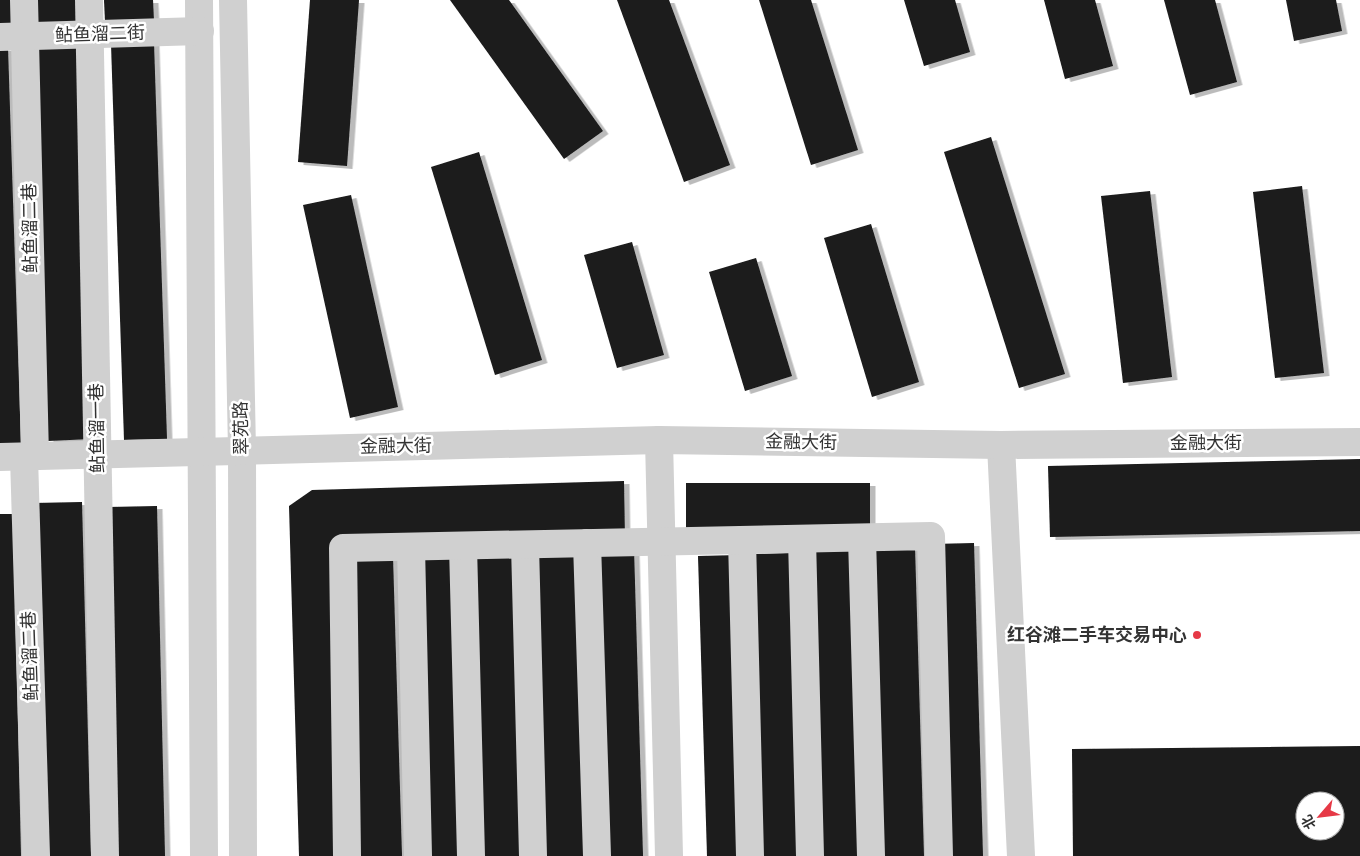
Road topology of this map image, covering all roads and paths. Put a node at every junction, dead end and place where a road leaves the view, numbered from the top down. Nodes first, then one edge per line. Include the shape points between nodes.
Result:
1 (24, 0) edge
2 (89, 0) edge
3 (199, 0) edge
4 (233, 0) edge
5 (200, 31) junction
6 (90, 34) junction
7 (13, 36) edge
8 (659, 440) junction
9 (1360, 442) edge
10 (1001, 444) junction
11 (242, 450) junction
12 (202, 452) junction
13 (97, 455) junction
14 (20, 457) edge
15 (862, 538) junction
16 (802, 539) junction
17 (742, 540) junction
18 (661, 542) junction
19 (587, 543) junction
20 (525, 545) junction
21 (462, 546) junction
22 (411, 547) junction
23 (36, 856) edge
24 (105, 856) edge
25 (204, 856) edge
26 (244, 856) edge
27 (347, 856) edge
28 (418, 856) edge
29 (471, 856) edge
30 (534, 856) edge
31 (597, 856) edge
32 (670, 856) edge
33 (750, 856) edge
34 (810, 856) edge
35 (870, 856) edge
36 (939, 856) edge
37 (1020, 856) edge

1 - 7 street, 鲇鱼溜二巷
2 - 6 street, 鲇鱼溜一巷
3 - 5 street
4 - 11 street, 翠苑路
5 - 6 street, 鲇鱼溜二街
5 - 12 street
6 - 7 street, 鲇鱼溜二街
6 - 13 street, 鲇鱼溜一巷
7 - 14 street, 鲇鱼溜二巷
8 - 10 street, 金融大街
8 - 11 street, 金融大街
8 - 18 street
9 - 10 street, 金融大街
10 - 37 street
11 - 12 street, 金融大街
11 - 26 street, 翠苑路
12 - 13 street, 金融大街
12 - 25 street
13 - 14 street, 金融大街
13 - 24 street, 鲇鱼溜一巷
14 - 23 street, 鲇鱼溜二巷
15 - 16 street
15 - 35 street
15 - 36 street via 931,536
16 - 17 street
16 - 34 street
17 - 18 street
17 - 33 street
18 - 19 street
18 - 32 street
19 - 20 street
19 - 31 street
20 - 21 street
20 - 30 street
21 - 22 street
21 - 29 street
22 - 27 street via 343,548
22 - 28 street

